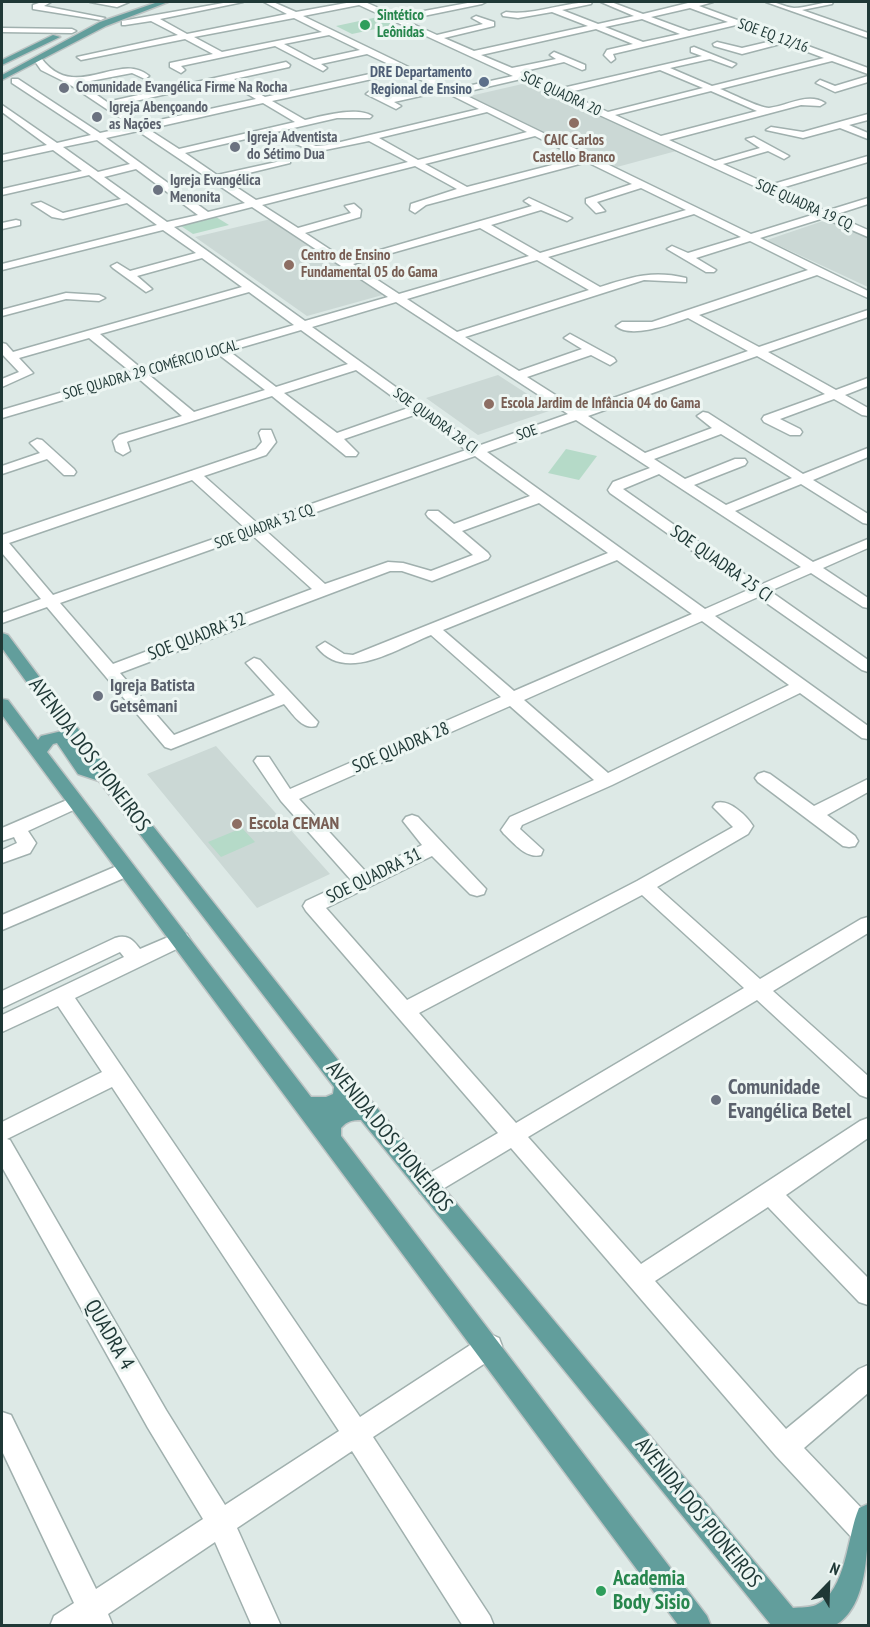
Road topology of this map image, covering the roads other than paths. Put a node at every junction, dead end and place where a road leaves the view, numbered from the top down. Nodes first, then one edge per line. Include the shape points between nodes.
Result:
1 (47, 2) edge
2 (94, 2) edge
3 (125, 2) edge
4 (138, 2) edge
5 (164, 2) edge
6 (239, 2) edge
7 (268, 2) edge
8 (360, 2) edge
9 (482, 2) edge
10 (588, 2) edge
11 (605, 2) edge
12 (678, 2) edge
13 (709, 2) edge
14 (770, 2) edge
15 (829, 2) edge
16 (689, 6) junction
17 (554, 9) junction
18 (794, 10) junction
19 (296, 14) junction
20 (506, 14) dead end
21 (642, 16) junction
22 (101, 18) junction
23 (152, 18) junction
24 (476, 18) dead end
25 (396, 19) junction
26 (735, 22) junction
27 (125, 23) dead end
28 (860, 23) dead end
29 (491, 24) junction
30 (596, 26) junction
31 (842, 27) junction
32 (503, 29) dead end
33 (2, 30) edge
34 (72, 31) junction
35 (332, 32) junction
36 (688, 34) junction
37 (186, 36) junction
38 (868, 36) edge
39 (436, 37) junction
40 (785, 40) junction
41 (275, 44) junction
42 (717, 44) dead end
43 (642, 45) junction
44 (694, 50) dead end
45 (368, 51) junction
46 (550, 53) dead end
47 (21, 54) junction
48 (473, 54) junction
49 (220, 55) junction
50 (711, 56) junction
51 (81, 57) dead end
52 (832, 58) junction
53 (611, 59) dead end
54 (564, 60) junction
55 (41, 62) junction
56 (2, 63) edge
57 (312, 63) junction
58 (123, 64) dead end
59 (732, 64) dead end
60 (286, 65) dead end
61 (582, 67) dead end
62 (22, 68) joint
63 (662, 68) junction
64 (324, 69) dead end
65 (404, 69) junction
66 (133, 70) junction
67 (181, 70) dead end
68 (512, 71) junction
69 (868, 71) edge
70 (145, 76) dead end
71 (523, 76) junction
72 (226, 78) junction
73 (2, 79) edge
74 (868, 80) edge
75 (72, 82) junction
76 (820, 83) dead end
77 (712, 88) junction
78 (835, 89) junction
79 (449, 90) junction
80 (558, 93) junction
81 (846, 93) dead end
82 (370, 94) dead end
83 (263, 100) junction
84 (386, 101) junction
85 (820, 103) dead end
86 (104, 105) junction
87 (2, 108) edge
88 (403, 109) dead end
89 (489, 110) junction
90 (766, 111) junction
91 (606, 115) junction
92 (368, 116) dead end
93 (868, 117) edge
94 (304, 123) junction
95 (841, 125) junction
96 (138, 128) junction
97 (771, 130) dead end
98 (536, 133) junction
99 (98, 136) junction
100 (868, 136) edge
101 (371, 138) junction
102 (660, 139) junction
103 (751, 139) dead end
104 (301, 144) dead end
105 (55, 146) junction
106 (769, 148) junction
107 (177, 152) junction
108 (784, 156) dead end
109 (2, 158) edge
110 (590, 158) junction
111 (868, 159) edge
112 (287, 161) dead end
113 (417, 163) junction
114 (714, 164) junction
115 (136, 166) junction
116 (92, 174) junction
117 (739, 176) joint
118 (215, 178) junction
119 (642, 184) junction
120 (768, 189) junction
121 (466, 190) junction
122 (2, 192) edge
123 (129, 200) junction
124 (529, 201) dead end
125 (868, 201) edge
126 (253, 203) junction
127 (38, 204) dead end
128 (350, 206) dead end
129 (542, 207) junction
130 (415, 210) dead end
131 (694, 210) junction
132 (600, 211) dead end
133 (826, 214) junction
134 (206, 216) junction
135 (567, 218) dead end
136 (16, 222) dead end
137 (481, 224) junction
138 (2, 226) edge
139 (166, 227) junction
140 (296, 232) junction
141 (868, 234) edge
142 (751, 238) junction
143 (672, 249) dead end
144 (205, 254) junction
145 (537, 257) junction
146 (688, 257) junction
147 (346, 263) junction
148 (117, 266) dead end
149 (2, 267) edge
150 (710, 270) dead end
151 (819, 270) junction
152 (129, 275) junction
153 (682, 280) dead end
154 (251, 288) junction
155 (146, 289) dead end
156 (599, 291) junction
157 (868, 295) edge
158 (397, 297) junction
159 (2, 298) edge
160 (99, 298) dead end
161 (15, 310) junction
162 (2, 313) edge
163 (868, 313) edge
164 (687, 314) junction
165 (301, 326) junction
166 (622, 326) dead end
167 (91, 333) junction
168 (456, 336) junction
169 (570, 338) dead end
170 (220, 350) junction
171 (592, 350) junction
172 (6, 351) edge
173 (759, 351) junction
174 (610, 361) dead end
175 (359, 365) junction
176 (140, 374) junction
177 (518, 376) junction
178 (868, 382) edge
179 (2, 384) edge
180 (276, 392) junction
181 (836, 395) junction
182 (418, 409) junction
183 (867, 412) dead end
184 (2, 414) edge
185 (577, 415) junction
186 (703, 416) dead end
187 (193, 418) junction
188 (722, 429) junction
189 (795, 432) dead end
190 (266, 433) dead end
191 (335, 438) junction
192 (38, 443) dead end
193 (477, 450) junction
194 (123, 451) dead end
195 (868, 452) edge
196 (351, 453) dead end
197 (50, 454) junction
198 (643, 459) junction
199 (740, 462) dead end
200 (660, 469) junction
201 (2, 470) edge
202 (69, 472) dead end
203 (196, 476) junction
204 (801, 480) junction
205 (684, 484) junction
206 (541, 497) junction
207 (726, 510) junction
208 (433, 514) dead end
209 (868, 520) edge
210 (257, 530) junction
211 (452, 530) junction
212 (2, 540) edge
213 (868, 543) edge
214 (2, 544) edge
215 (620, 553) junction
216 (811, 568) junction
217 (321, 589) junction
218 (759, 591) junction
219 (52, 602) junction
220 (868, 604) edge
221 (706, 615) junction
222 (2, 618) edge
223 (433, 629) junction
224 (2, 638) edge
225 (326, 647) dead end
226 (254, 663) dead end
227 (868, 667) edge
228 (109, 671) junction
229 (802, 685) junction
230 (2, 693) edge
231 (286, 697) junction
232 (514, 699) junction
233 (2, 704) edge
234 (62, 718) junction
235 (310, 722) dead end
236 (868, 734) edge
237 (38, 753) junction
238 (263, 761) dead end
239 (105, 777) junction
240 (764, 778) dead end
241 (606, 782) junction
242 (868, 785) edge
243 (287, 797) junction
244 (74, 803) junction
245 (722, 807) dead end
246 (813, 815) junction
247 (411, 821) dead end
248 (9, 831) edge
249 (849, 841) dead end
250 (434, 847) junction
251 (534, 850) dead end
252 (2, 857) edge
253 (124, 870) junction
254 (363, 880) junction
255 (644, 886) junction
256 (477, 889) dead end
257 (2, 923) edge
258 (868, 924) edge
259 (180, 939) junction
260 (137, 959) junction
261 (760, 991) junction
262 (63, 997) junction
263 (2, 1000) edge
264 (405, 1011) junction
265 (2, 1024) edge
266 (116, 1075) junction
267 (345, 1085) junction
268 (868, 1089) edge
269 (304, 1104) junction
270 (367, 1112) junction
271 (868, 1127) edge
272 (2, 1132) edge
273 (513, 1135) junction
274 (330, 1138) junction
275 (2, 1147) edge
276 (428, 1186) junction
277 (770, 1194) junction
278 (640, 1278) junction
279 (868, 1294) edge
280 (490, 1347) junction
281 (868, 1377) edge
282 (2, 1424) edge
283 (356, 1434) junction
284 (785, 1447) junction
285 (220, 1522) junction
286 (867, 1524) edge
287 (95, 1617) edge
288 (789, 1624) edge
289 (64, 1626) edge
290 (267, 1626) edge
291 (480, 1626) edge
292 (697, 1626) edge

1 - 22 street via 36,7
2 - 3 street
4 - 22 main road
5 - 55 main road via 102,24
6 - 23 street
7 - 19 street
8 - 19 street
8 - 25 street, SOE QUADRA 20
9 - 25 street
10 - 17 street
11 - 21 street
12 - 16 street, SOE EQ 12/16
13 - 16 street
14 - 18 street, SOE EQ 12/16
15 - 18 street
16 - 21 street
16 - 26 street, SOE EQ 12/16
17 - 20 street via 518,16
17 - 30 street
18 - 31 street, SOE EQ 12/16
19 - 35 street
19 - 37 street
21 - 30 street
21 - 36 street
22 - 34 main road
23 - 27 street
23 - 37 street
24 - 29 street
25 - 39 street, SOE QUADRA 20
26 - 36 street
26 - 40 street, SOE EQ 12/16
28 - 31 street
29 - 32 street
29 - 39 street
30 - 43 street
30 - 48 street
31 - 38 street, SOE EQ 12/16
33 - 34 street
34 - 47 main road
35 - 41 street
35 - 45 street
36 - 43 street
37 - 49 street
37 - 51 street
39 - 48 street, SOE QUADRA 20
40 - 42 street via 742,51
40 - 52 street, SOE EQ 12/16
41 - 49 street
41 - 57 street
43 - 53 street via 610,52
44 - 50 street
45 - 57 street
45 - 65 street
46 - 54 street
47 - 55 main road via 36,54
47 - 56 main road
48 - 68 street, SOE QUADRA 20
49 - 67 street via 173,64
50 - 59 street
50 - 63 street
52 - 69 street, SOE EQ 12/16
52 - 77 street
54 - 61 street
54 - 68 street
55 - 62 street
55 - 75 street
57 - 64 street
58 - 66 street
60 - 72 street
62 - 73 main road
63 - 77 street
63 - 80 street
65 - 79 street
65 - 83 street
66 - 70 street
66 - 75 street
68 - 71 street, SOE QUADRA 20
71 - 79 street
71 - 80 street, SOE QUADRA 20
72 - 83 street
72 - 86 street
73 - 99 street via 15,81
74 - 78 street
75 - 86 street
76 - 78 street
77 - 90 street
77 - 91 street
78 - 81 street
79 - 84 street
79 - 89 street
80 - 91 street, SOE QUADRA 20
82 - 84 street
83 - 94 street
83 - 96 street
84 - 88 street
85 - 90 street via 801,102
86 - 96 street
87 - 105 street, SOE QUADRA 28 CI via 16,123
89 - 98 street
89 - 101 street
90 - 102 street
91 - 102 street, SOE QUADRA 20
92 - 94 street via 347,114
93 - 95 street
94 - 107 street
95 - 97 street via 803,135
95 - 100 street
96 - 99 street
96 - 107 street
98 - 110 street
98 - 113 street
99 - 105 street
99 - 115 street
101 - 104 street via 320,149
101 - 113 street
102 - 114 street, SOE QUADRA 20
103 - 106 street
105 - 109 street
105 - 116 street, SOE QUADRA 28 CI
106 - 108 street
106 - 114 street
107 - 118 street
110 - 119 street
110 - 121 street
111 - 120 street
112 - 118 street
113 - 121 street
113 - 126 street
114 - 117 street, SOE QUADRA 20
115 - 116 street
115 - 134 street
116 - 122 street
116 - 123 street, SOE QUADRA 28 CI
117 - 120 street, SOE QUADRA 19 CQ
118 - 126 street
119 - 131 street
119 - 132 street via 590,201
120 - 133 street, SOE QUADRA 19 CQ
121 - 130 street via 422,203
123 - 127 street via 63,216
123 - 139 street, SOE QUADRA 28 CI
124 - 129 street
125 - 133 street
126 - 134 street
126 - 140 street
128 - 140 street via 356,215
129 - 135 street
129 - 137 street
131 - 142 street
131 - 145 street
133 - 141 street, SOE QUADRA 19 CQ
133 - 142 street
134 - 139 street
136 - 138 street
137 - 145 street
137 - 147 street
139 - 144 street, SOE QUADRA 28 CI
139 - 149 street
140 - 147 street
142 - 146 street
142 - 151 street
143 - 146 street
144 - 152 street
144 - 154 street, SOE QUADRA 28 CI
145 - 156 street
145 - 158 street
146 - 150 street
147 - 158 street
148 - 152 street
151 - 157 street
151 - 164 street
152 - 155 street
153 - 156 street via 651,276
154 - 165 street, SOE QUADRA 28 CI
154 - 167 street
156 - 168 street
158 - 165 street
158 - 168 street
159 - 161 street
160 - 161 street via 66,296
161 - 162 street
163 - 173 street, SOE
164 - 166 street via 653,326
164 - 173 street
165 - 170 street, SOE QUADRA 29 COMÉRCIO LOCAL
165 - 175 street, SOE QUADRA 28 CI
167 - 172 street
167 - 176 street
168 - 177 street
169 - 171 street
170 - 176 street, SOE QUADRA 29 COMÉRCIO LOCAL
170 - 180 street
171 - 174 street
171 - 177 street
172 - 179 street via 27,373
173 - 181 street
173 - 185 street, SOE
175 - 180 street
175 - 182 street, SOE QUADRA 28 CI
176 - 184 street, SOE QUADRA 29 COMÉRCIO LOCAL
176 - 187 street
177 - 185 street
178 - 181 street
180 - 187 street
180 - 191 street
181 - 183 street
181 - 189 street via 770,419
182 - 191 street
182 - 193 street, SOE QUADRA 28 CI
185 - 193 street, SOE
185 - 198 street
186 - 188 street
187 - 194 street via 124,438 120,441
188 - 198 street
188 - 204 street
190 - 203 street via 269,442 261,452
191 - 196 street
192 - 197 street
193 - 206 street, SOE QUADRA 28 CI
193 - 210 street, SOE QUADRA 32 CQ
195 - 204 street
197 - 201 street
197 - 202 street
198 - 200 street
199 - 205 street
200 - 205 street
200 - 218 street, SOE QUADRA 25 CI via 618,485 615,490
203 - 210 street
203 - 212 street
204 - 207 street
204 - 209 street
205 - 207 street
206 - 211 street
206 - 215 street, SOE QUADRA 28 CI
207 - 216 street
208 - 211 street
210 - 217 street
210 - 219 street, SOE QUADRA 32 CQ
211 - 217 street, SOE QUADRA 32 via 483,556 432,576 388,566
213 - 216 street, SOE QUADRA 28
214 - 219 street
215 - 221 street, SOE QUADRA 28 CI
215 - 223 street
216 - 218 street, SOE QUADRA 28
216 - 220 street
217 - 228 street, SOE QUADRA 32
218 - 221 street, SOE QUADRA 28
218 - 227 street, SOE QUADRA 25 CI
219 - 222 street, SOE QUADRA 32 CQ
219 - 228 street
221 - 229 street, SOE QUADRA 28 CI
221 - 232 street, SOE QUADRA 28
223 - 225 street via 355,660 339,658
223 - 232 street
224 - 234 main road, AVENIDA DOS PIONEIROS
226 - 231 street
228 - 231 street via 171,743
229 - 236 street, SOE QUADRA 28 CI
229 - 241 street
230 - 234 main road via 31,732 56,726
231 - 235 street
232 - 241 street
232 - 243 street, SOE QUADRA 28
233 - 237 main road, AVENIDA DOS PIONEIROS
234 - 239 main road, AVENIDA DOS PIONEIROS
237 - 239 main road via 47,740 61,736 84,770
237 - 244 main road, AVENIDA DOS PIONEIROS
238 - 243 street
239 - 267 main road, AVENIDA DOS PIONEIROS
240 - 246 street
241 - 251 street via 516,821 510,830
242 - 246 street
243 - 254 street
244 - 248 street
244 - 253 main road, AVENIDA DOS PIONEIROS
245 - 255 street via 744,826 742,830
246 - 249 street
247 - 250 street
248 - 252 street via 27,843
250 - 254 street, SOE QUADRA 31
250 - 256 street
253 - 257 street
253 - 259 main road, AVENIDA DOS PIONEIROS
254 - 264 street, SOE QUADRA 31 via 313,906
255 - 261 street
255 - 264 street
258 - 261 street
259 - 260 street
259 - 269 main road, AVENIDA DOS PIONEIROS
260 - 262 street
260 - 263 street via 122,944
261 - 268 street
261 - 273 street
262 - 265 street
262 - 266 street
264 - 273 street
266 - 272 street
266 - 283 street
267 - 269 main road via 345,1096 337,1103 321,1108
267 - 270 main road, AVENIDA DOS PIONEIROS
269 - 274 main road, AVENIDA DOS PIONEIROS
270 - 274 main road via 347,1111 338,1116 330,1125
270 - 276 main road, AVENIDA DOS PIONEIROS
271 - 277 street
273 - 276 street
273 - 278 street
274 - 280 main road, AVENIDA DOS PIONEIROS
275 - 285 street, QUADRA 4
276 - 288 main road, AVENIDA DOS PIONEIROS
277 - 278 street
277 - 279 street
278 - 284 street
280 - 283 street
280 - 292 main road, AVENIDA DOS PIONEIROS
281 - 284 street
282 - 287 street
283 - 285 street
283 - 291 street
284 - 286 street
285 - 287 street
285 - 290 street, QUADRA 4
286 - 288 main road via 849,1589 839,1603 816,1619
287 - 289 street

